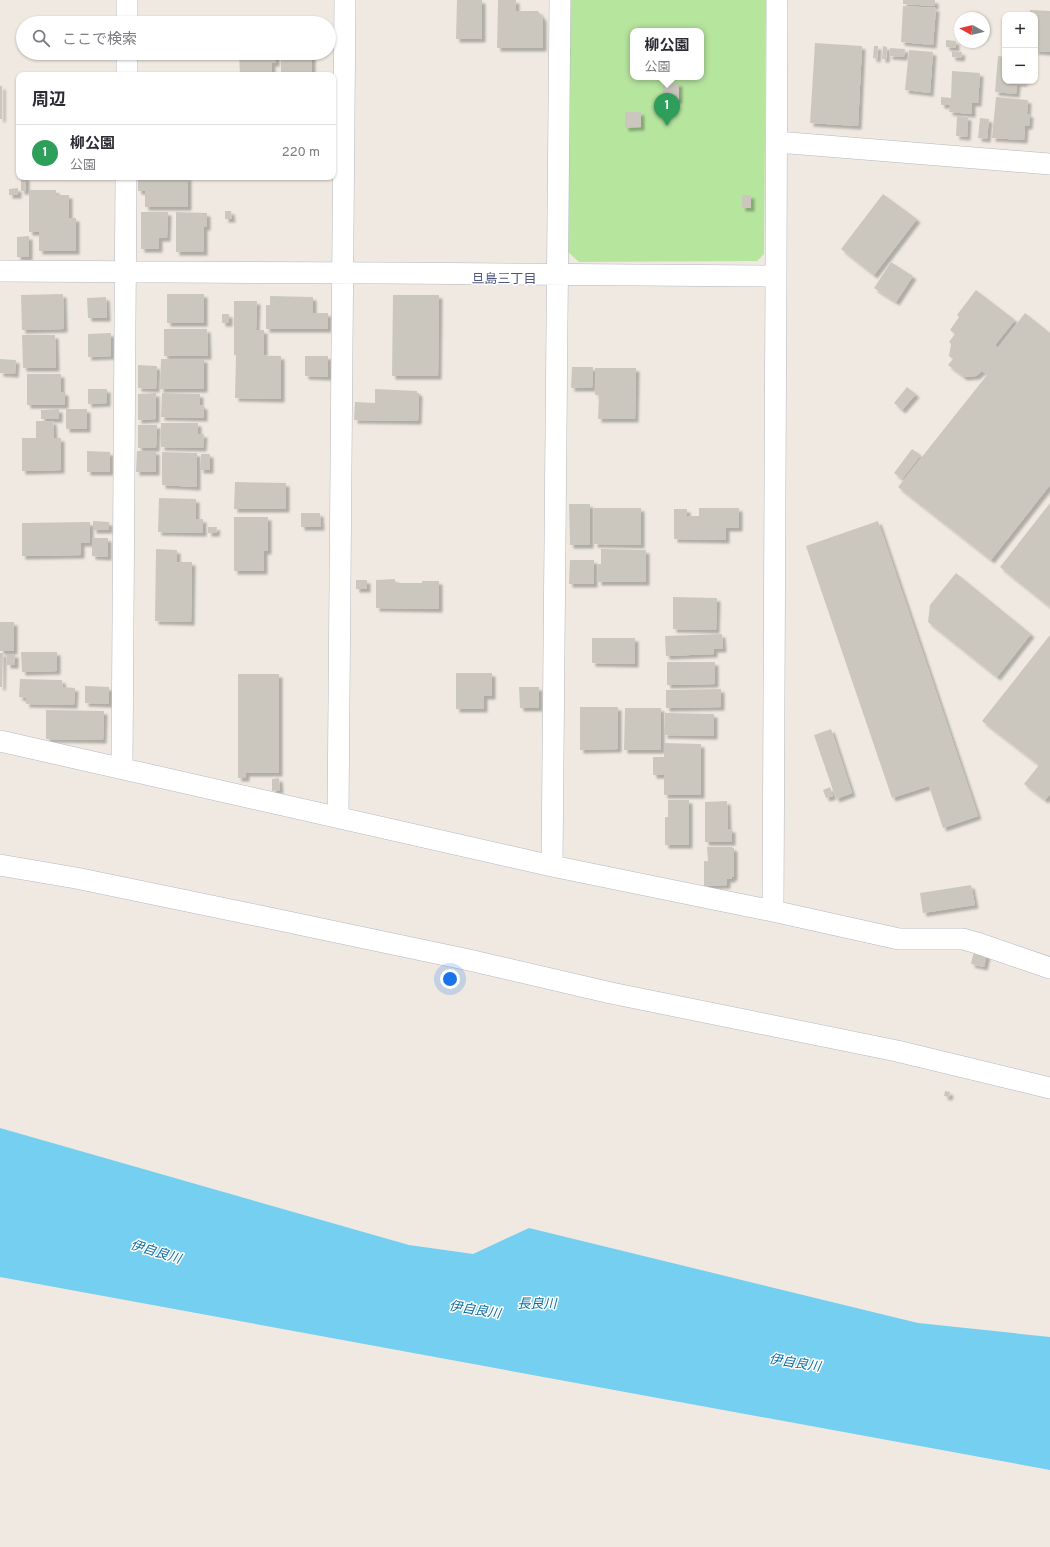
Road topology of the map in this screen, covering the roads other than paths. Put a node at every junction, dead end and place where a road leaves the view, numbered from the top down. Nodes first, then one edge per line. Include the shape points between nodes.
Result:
1 (127, 0) edge
2 (345, 0) edge
3 (777, 0) edge
4 (558, 1) edge
5 (127, 16) edge
6 (126, 60) edge
7 (126, 72) edge
8 (777, 142) junction
9 (1050, 164) edge
10 (126, 180) edge
11 (0, 270) edge
12 (126, 272) junction
13 (343, 273) junction
14 (557, 273) junction
15 (776, 276) junction
16 (0, 741) edge
17 (122, 768) junction
18 (338, 817) junction
19 (0, 865) edge
20 (552, 866) junction
21 (773, 912) junction
22 (1050, 968) edge
23 (1050, 1088) edge

1 - 5 street
2 - 13 street
3 - 8 street
4 - 14 street
6 - 7 street
8 - 9 street
8 - 15 street
10 - 12 street
11 - 12 street
12 - 13 street
12 - 17 street
13 - 14 street
13 - 18 street
14 - 15 street
14 - 20 street
15 - 21 street
16 - 17 street
17 - 18 street
18 - 20 street
19 - 23 street via 244,912 611,993 897,1051
20 - 21 street
21 - 22 street via 899,939 963,939

